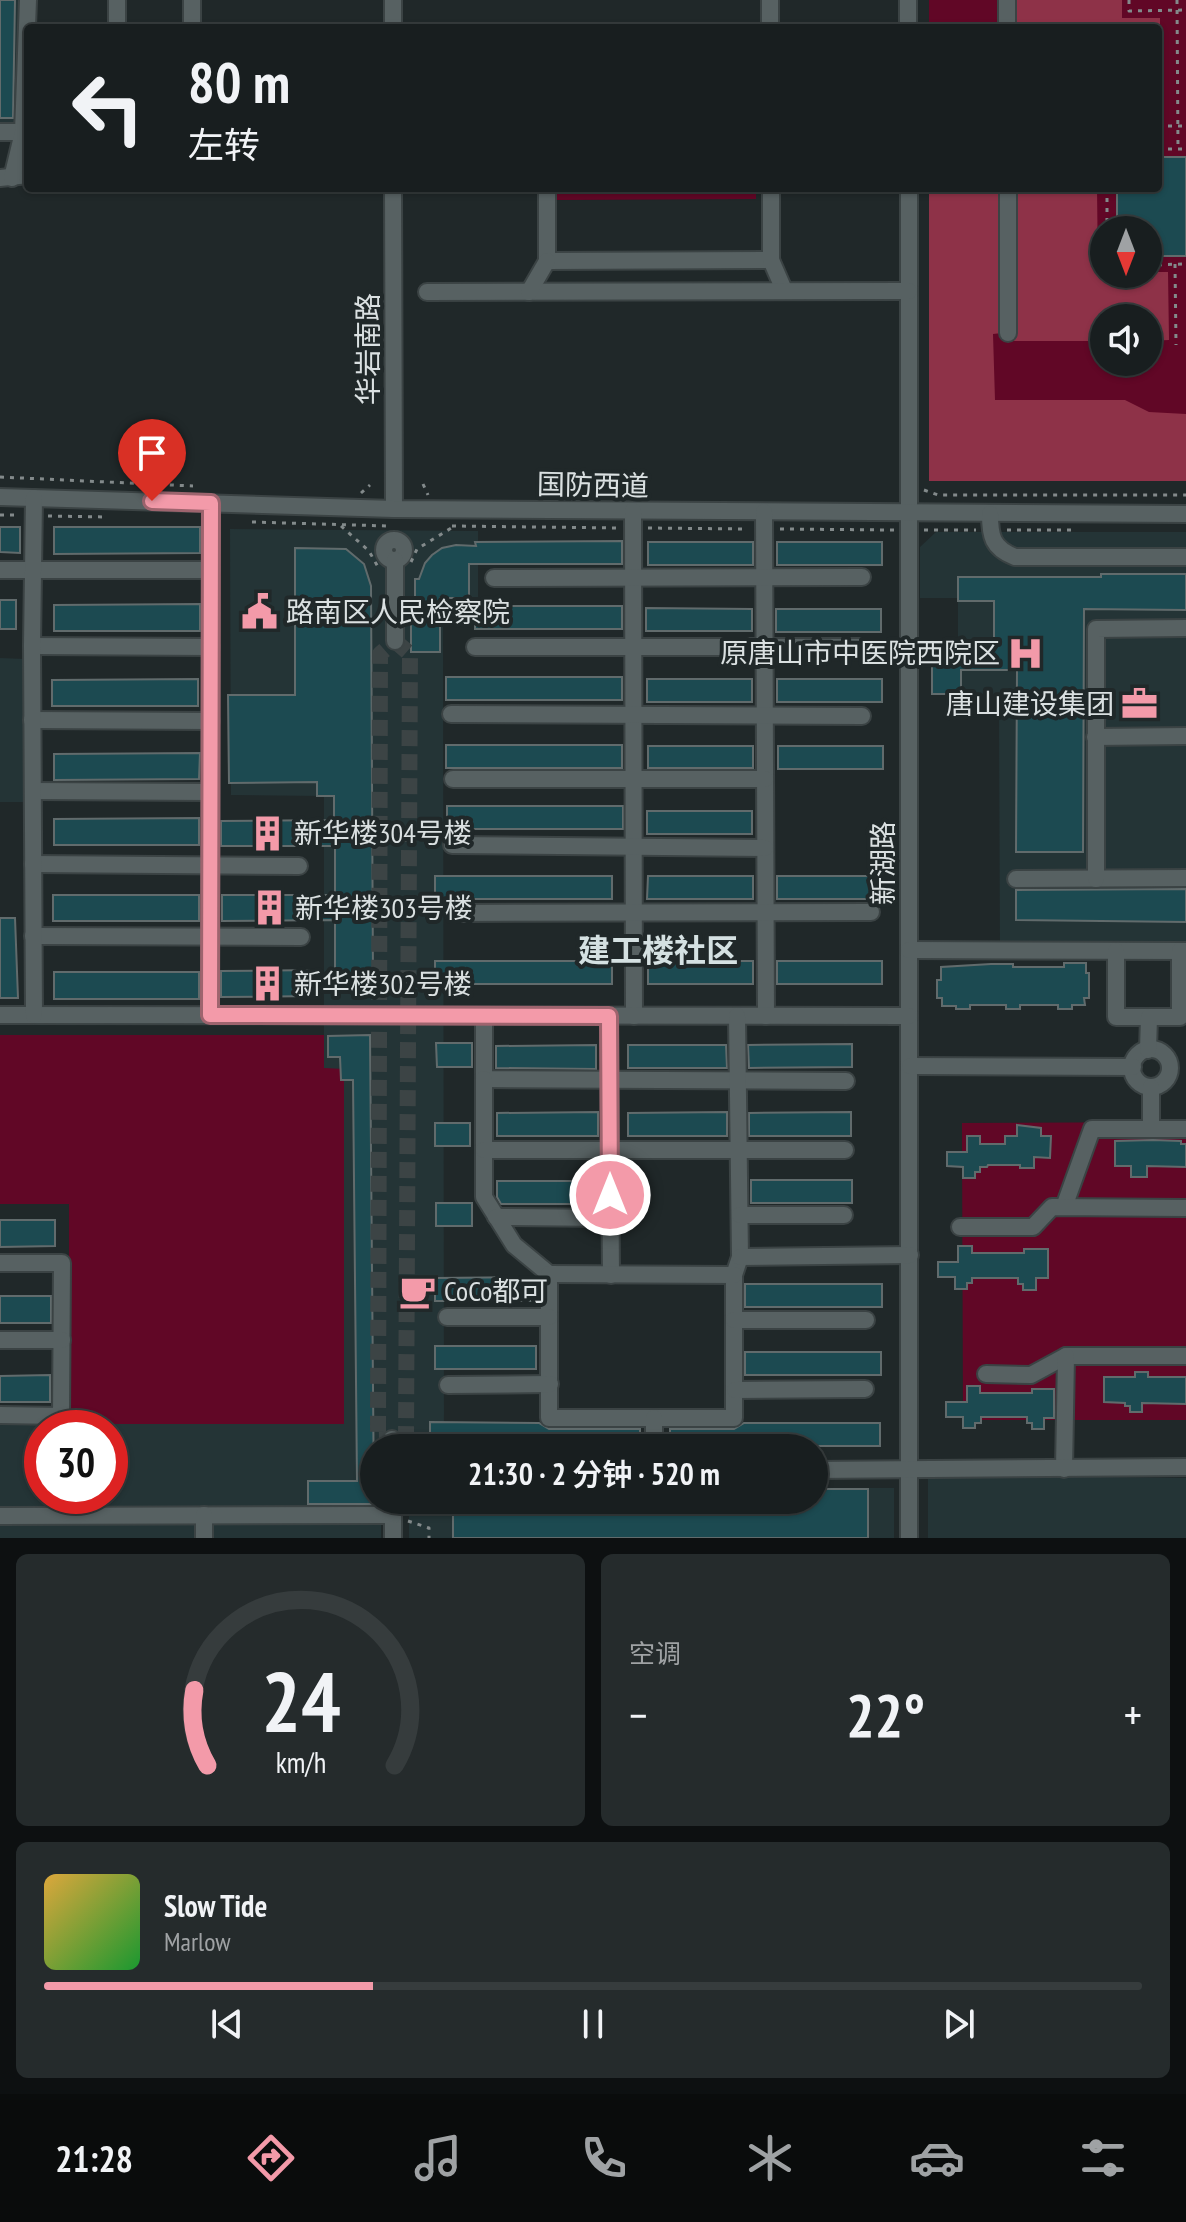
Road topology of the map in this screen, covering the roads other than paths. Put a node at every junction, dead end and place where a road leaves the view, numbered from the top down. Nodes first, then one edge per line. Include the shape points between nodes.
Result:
1 (28, 0) edge
2 (117, 0) edge
3 (192, 0) edge
4 (393, 0) edge
5 (770, 0) edge
6 (908, 0) edge
7 (1007, 0) edge
8 (27, 24) edge
9 (117, 24) edge
10 (192, 24) edge
11 (393, 24) edge
12 (770, 24) edge
13 (908, 24) edge
14 (1007, 24) edge
15 (24, 106) edge
16 (0, 132) edge
17 (23, 132) junction
18 (13, 177) edge
19 (393, 192) edge
20 (547, 192) edge
21 (771, 192) edge
22 (909, 192) edge
23 (1008, 192) edge
24 (771, 260) junction
25 (547, 261) junction
26 (784, 290) junction
27 (909, 291) junction
28 (427, 292) dead end
29 (529, 292) junction
30 (1008, 333) dead end
31 (0, 497) edge
32 (34, 498) junction
33 (211, 503) junction
34 (633, 511) junction
35 (764, 512) junction
36 (909, 513) junction
37 (1186, 514) edge
38 (990, 522) junction
39 (394, 525) junction
40 (1186, 557) edge
41 (0, 570) edge
42 (33, 570) junction
43 (211, 570) junction
44 (632, 577) junction
45 (764, 577) junction
46 (862, 577) dead end
47 (494, 578) dead end
48 (1186, 628) edge
49 (395, 641) tunnel mouth
50 (32, 646) junction
51 (211, 647) junction
52 (475, 647) dead end
53 (764, 647) junction
54 (859, 647) dead end
55 (633, 648) junction
56 (451, 714) dead end
57 (633, 715) junction
58 (765, 716) junction
59 (862, 716) dead end
60 (32, 720) junction
61 (211, 721) junction
62 (1186, 736) edge
63 (1095, 737) junction
64 (453, 779) dead end
65 (633, 779) junction
66 (765, 779) junction
67 (33, 791) junction
68 (210, 792) junction
69 (452, 845) dead end
70 (633, 847) junction
71 (765, 848) junction
72 (33, 864) junction
73 (210, 866) junction
74 (299, 866) dead end
75 (1186, 878) edge
76 (1016, 879) dead end
77 (1096, 879) junction
78 (634, 912) junction
79 (766, 912) junction
80 (871, 912) dead end
81 (454, 913) dead end
82 (33, 936) junction
83 (210, 937) junction
84 (301, 937) dead end
85 (909, 950) junction
86 (1116, 951) junction
87 (1183, 951) edge
88 (0, 1015) edge
89 (34, 1015) junction
90 (210, 1015) junction
91 (484, 1016) junction
92 (609, 1016) junction
93 (634, 1016) junction
94 (737, 1016) junction
95 (766, 1016) junction
96 (909, 1016) junction
97 (1149, 1017) junction
98 (1148, 1050) junction
99 (910, 1066) junction
100 (1133, 1067) junction
101 (1178, 1068) edge
102 (484, 1079) junction
103 (610, 1079) junction
104 (737, 1080) junction
105 (846, 1081) dead end
106 (1151, 1087) junction
107 (1151, 1129) junction
108 (1186, 1129) edge
109 (484, 1150) junction
110 (610, 1150) junction
111 (739, 1150) junction
112 (845, 1150) dead end
113 (1064, 1207) junction
114 (1186, 1208) edge
115 (740, 1215) junction
116 (844, 1215) dead end
117 (496, 1217) junction
118 (611, 1218) junction
119 (960, 1227) dead end
120 (910, 1255) junction
121 (740, 1257) junction
122 (0, 1263) edge
123 (549, 1274) junction
124 (611, 1275) junction
125 (734, 1275) junction
126 (447, 1317) dead end
127 (549, 1317) junction
128 (734, 1320) junction
129 (866, 1320) dead end
130 (0, 1340) edge
131 (62, 1340) junction
132 (1066, 1356) junction
133 (1186, 1356) edge
134 (986, 1374) dead end
135 (550, 1384) junction
136 (448, 1385) dead end
137 (865, 1389) dead end
138 (735, 1390) junction
139 (0, 1415) edge
140 (654, 1418) junction
141 (654, 1434) edge
142 (1186, 1467) edge
143 (1064, 1469) junction
144 (828, 1470) edge
145 (909, 1470) junction
146 (360, 1507) edge
147 (394, 1514) edge
148 (204, 1515) junction
149 (0, 1516) edge
150 (204, 1538) edge
151 (393, 1538) edge
152 (909, 1538) edge

1 - 8 street
2 - 9 street
3 - 10 street
4 - 11 street
5 - 12 street
6 - 13 street
7 - 14 street
15 - 17 street
16 - 17 street
17 - 18 street
19 - 39 street, 华岩南路
20 - 25 street
21 - 24 street
22 - 27 street, 新湖路
23 - 30 street
24 - 25 street
24 - 26 street
25 - 29 street
26 - 27 street
26 - 29 street
27 - 36 street, 新湖路
28 - 29 street
31 - 32 street, 国防西道
32 - 33 street, 国防西道
32 - 42 street
33 - 39 street, 国防西道
33 - 43 street
34 - 35 street, 国防西道
34 - 39 street, 国防西道
34 - 44 street
35 - 36 street, 国防西道
35 - 45 street
36 - 38 street, 国防西道
36 - 85 street, 新湖路
37 - 38 street, 国防西道
38 - 40 street via 994,543 1015,557
39 - 49 street, 华岩南路 via 384,550 395,560
41 - 42 street
42 - 43 street
42 - 50 street
43 - 51 street
44 - 45 street
44 - 47 street
44 - 55 street
45 - 46 street
45 - 53 street
48 - 63 street via 1096,629
50 - 51 street
50 - 60 street
51 - 61 street
52 - 55 street
53 - 54 street
53 - 55 street
53 - 58 street
55 - 57 street
56 - 57 street
57 - 58 street
57 - 65 street
58 - 59 street
58 - 66 street
60 - 61 street
60 - 67 street
61 - 68 street
62 - 63 street
63 - 77 street
64 - 65 street
65 - 66 street
65 - 70 street
66 - 71 street
67 - 68 street
67 - 72 street
68 - 73 street
69 - 70 street
70 - 71 street
70 - 78 street
71 - 79 street
72 - 73 street
72 - 82 street
73 - 74 street
73 - 83 street
75 - 77 street
76 - 77 street
78 - 79 street
78 - 81 street
78 - 93 street
79 - 80 street
79 - 95 street
82 - 83 street
82 - 89 street
83 - 84 street
83 - 90 street
85 - 86 street
85 - 96 street, 新湖路
86 - 87 street
86 - 97 street via 1116,1017
87 - 97 street via 1180,1017
88 - 89 street
89 - 90 street
90 - 91 street
91 - 92 street
91 - 102 street
92 - 93 street
92 - 103 street
93 - 94 street
94 - 95 street
94 - 104 street
95 - 96 street
96 - 99 street, 新湖路
97 - 98 street
98 - 100 street
98 - 101 street via 1166,1056
99 - 100 street
99 - 120 street, 新湖路
100 - 106 street via 1136,1079
101 - 106 street via 1163,1084
102 - 103 street
102 - 109 street
103 - 104 street
103 - 110 street
104 - 105 street
104 - 111 street
106 - 107 street
107 - 108 street
107 - 113 street via 1092,1129
109 - 110 street
109 - 117 street via 484,1197
110 - 111 street
110 - 118 street
111 - 112 street
111 - 115 street
113 - 114 street
113 - 119 street via 1052,1207 1033,1227
115 - 116 street
115 - 121 street
117 - 118 street
117 - 123 street via 514,1245
118 - 124 street
120 - 121 street
120 - 145 street, 新湖路
121 - 125 street
122 - 131 street via 62,1263
123 - 124 street
123 - 127 street
124 - 125 street
125 - 128 street
126 - 127 street
127 - 135 street
128 - 129 street
128 - 138 street
130 - 131 street
131 - 139 street via 61,1416
132 - 133 street
132 - 134 street via 1031,1375
132 - 143 street
135 - 136 street
135 - 140 street via 549,1418
137 - 138 street
138 - 140 street via 734,1418
140 - 141 street
142 - 143 street
143 - 145 street
144 - 145 street
145 - 152 street, 新湖路
146 - 148 street
147 - 151 street
148 - 149 street
148 - 150 street

